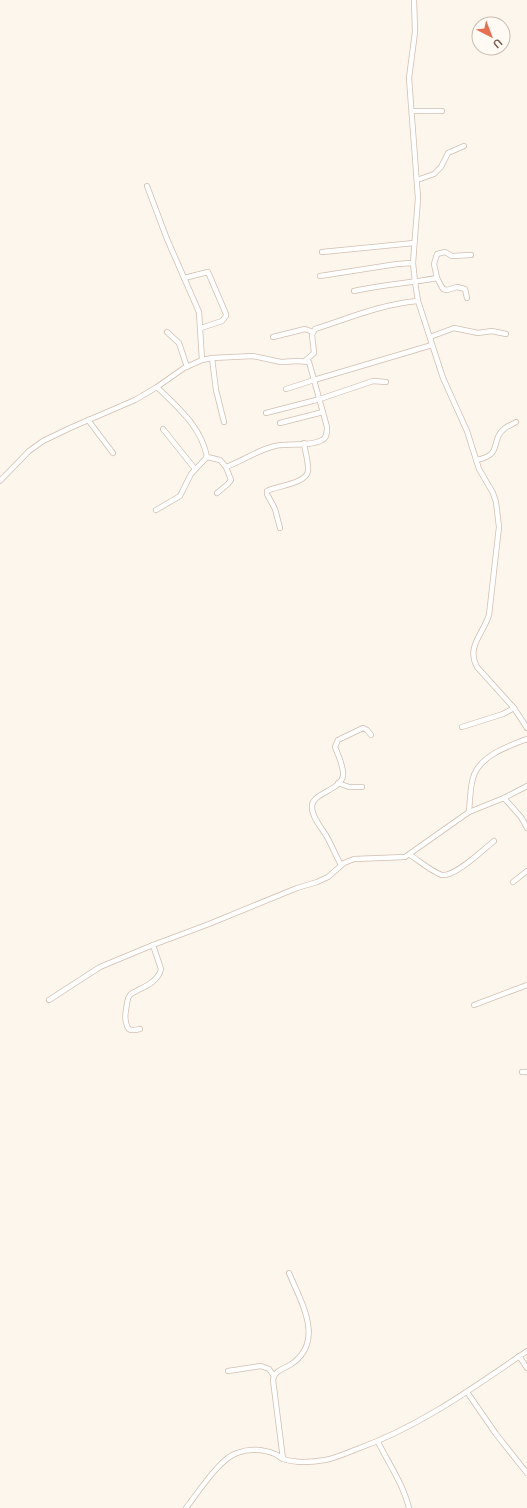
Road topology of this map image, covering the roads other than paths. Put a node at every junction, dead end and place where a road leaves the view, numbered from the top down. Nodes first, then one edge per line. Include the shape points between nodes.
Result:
1 (414, 0) edge
2 (412, 111) junction
3 (442, 111) dead end
4 (464, 146) dead end
5 (417, 180) junction
6 (147, 186) dead end
7 (414, 243) junction
8 (322, 252) dead end
9 (471, 255) dead end
10 (413, 263) junction
11 (320, 276) dead end
12 (184, 278) junction
13 (437, 278) junction
14 (415, 282) junction
15 (354, 291) dead end
16 (467, 298) dead end
17 (418, 301) junction
18 (201, 328) junction
19 (167, 332) dead end
20 (313, 332) junction
21 (506, 334) dead end
22 (273, 337) dead end
23 (430, 337) junction
24 (432, 345) junction
25 (212, 358) junction
26 (202, 360) junction
27 (305, 361) junction
28 (187, 367) junction
29 (314, 380) junction
30 (386, 382) dead end
31 (157, 387) junction
32 (286, 389) dead end
33 (320, 399) junction
34 (323, 412) junction
35 (266, 413) dead end
36 (88, 420) junction
37 (224, 422) dead end
38 (516, 422) dead end
39 (280, 423) dead end
40 (163, 429) dead end
41 (304, 443) junction
42 (113, 453) dead end
43 (207, 457) junction
44 (476, 460) junction
45 (226, 467) junction
46 (195, 469) junction
47 (0, 481) edge
48 (217, 493) dead end
49 (156, 510) dead end
50 (280, 528) dead end
51 (514, 708) junction
52 (462, 726) dead end
53 (527, 728) edge
54 (371, 735) dead end
55 (527, 739) edge
56 (338, 783) junction
57 (527, 786) edge
58 (362, 787) dead end
59 (504, 798) junction
60 (469, 812) junction
61 (527, 828) edge
62 (494, 841) dead end
63 (410, 855) junction
64 (341, 865) junction
65 (527, 870) edge
66 (513, 882) dead end
67 (153, 945) junction
68 (527, 985) edge
69 (49, 1000) dead end
70 (474, 1005) dead end
71 (140, 1029) dead end
72 (289, 1273) dead end
73 (527, 1351) edge
74 (519, 1356) junction
75 (527, 1368) edge
76 (228, 1371) dead end
77 (274, 1376) junction
78 (467, 1392) junction
79 (378, 1442) junction
80 (283, 1459) junction
81 (527, 1473) edge
82 (186, 1508) edge
83 (409, 1508) edge

1 - 2 street via 415,32 409,78
2 - 3 street
2 - 5 street
4 - 5 street via 448,153 434,174
5 - 7 street
6 - 12 street
7 - 8 street
7 - 10 street
9 - 13 street via 452,256 445,252 437,254 434,264
10 - 11 street
10 - 14 street
12 - 18 street via 198,312
12 - 18 street via 208,272 226,314 222,321
13 - 14 street
13 - 16 street via 443,289 465,289
14 - 15 street
14 - 17 street
17 - 20 street via 400,302 315,329
17 - 23 street
18 - 26 street
19 - 28 street via 179,343
20 - 22 street via 305,329
20 - 27 street via 314,354
21 - 23 street via 492,331 478,333 454,328
23 - 24 street
24 - 29 street
24 - 44 street
25 - 26 street
25 - 27 street via 254,356 281,362
25 - 37 street
26 - 28 street
27 - 29 street via 311,365
28 - 31 street
29 - 32 street
29 - 33 street
30 - 33 street via 374,381
31 - 36 street via 135,400
31 - 43 street via 201,436
33 - 34 street
33 - 35 street
34 - 39 street
34 - 41 street via 327,427 324,439
36 - 42 street
36 - 47 street via 29,451
38 - 44 street via 504,429 494,451 487,458
40 - 46 street
41 - 45 street via 265,449
41 - 50 street via 308,470 306,476 290,484 266,490
43 - 45 street via 220,460
43 - 46 street
44 - 51 street via 495,496 499,527 489,615 473,654 478,667
45 - 48 street via 231,480
46 - 49 street via 180,496
51 - 52 street via 503,714
51 - 53 street
54 - 56 street via 363,728 338,740 335,747 343,776
55 - 60 street via 490,755 477,769 472,779
56 - 58 street via 349,787
56 - 64 street via 315,799 312,806 317,822
57 - 59 street
59 - 60 street
59 - 61 street
60 - 63 street
62 - 63 street via 455,872 447,875
63 - 64 street via 401,858 354,859
64 - 67 street via 317,882
65 - 66 street
67 - 69 street via 100,967
67 - 71 street via 160,972 152,982 132,993 126,1009 125,1017 129,1029
68 - 70 street
72 - 77 street via 308,1322 309,1336 306,1348 298,1359 276,1372
73 - 74 street
74 - 75 street
74 - 78 street
76 - 77 street via 261,1366 269,1369
77 - 80 street
78 - 79 street
78 - 81 street
79 - 80 street via 326,1460
79 - 83 street via 399,1480
80 - 82 street via 261,1450 232,1455 216,1470

